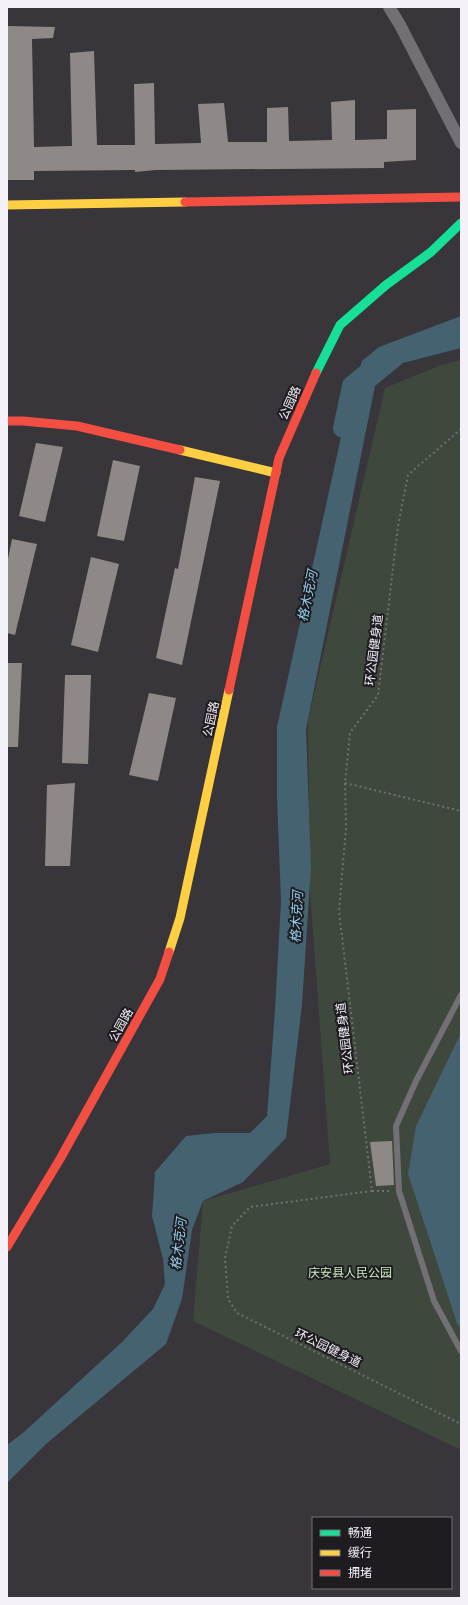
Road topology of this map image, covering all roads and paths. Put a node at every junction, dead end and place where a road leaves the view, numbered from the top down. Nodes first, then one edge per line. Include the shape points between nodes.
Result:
1 (389, 7) edge
2 (461, 144) edge
3 (461, 197) edge
4 (7, 205) edge
5 (461, 223) edge
6 (7, 421) edge
7 (461, 429) edge
8 (276, 473) junction
9 (345, 783) junction
10 (461, 811) edge
11 (461, 995) edge
12 (372, 1191) junction
13 (399, 1191) junction
14 (7, 1247) edge
15 (461, 1351) edge
16 (461, 1424) edge

1 - 2 street
3 - 4 street
5 - 8 street, 公园路 via 431,252 386,285 340,325 288,436
6 - 8 street via 77,426
7 - 9 path, 环公园健身道 via 408,475 398,526 378,695 350,732
8 - 14 street, 公园路 via 180,918 160,979 60,1159
9 - 10 path
9 - 12 path, 环公园健身道 via 346,828 339,911
11 - 13 lane via 416,1081 396,1126
12 - 13 path
12 - 16 path, 环公园健身道 via 250,1207 232,1226 225,1258 228,1299 237,1313
13 - 15 lane via 434,1301

